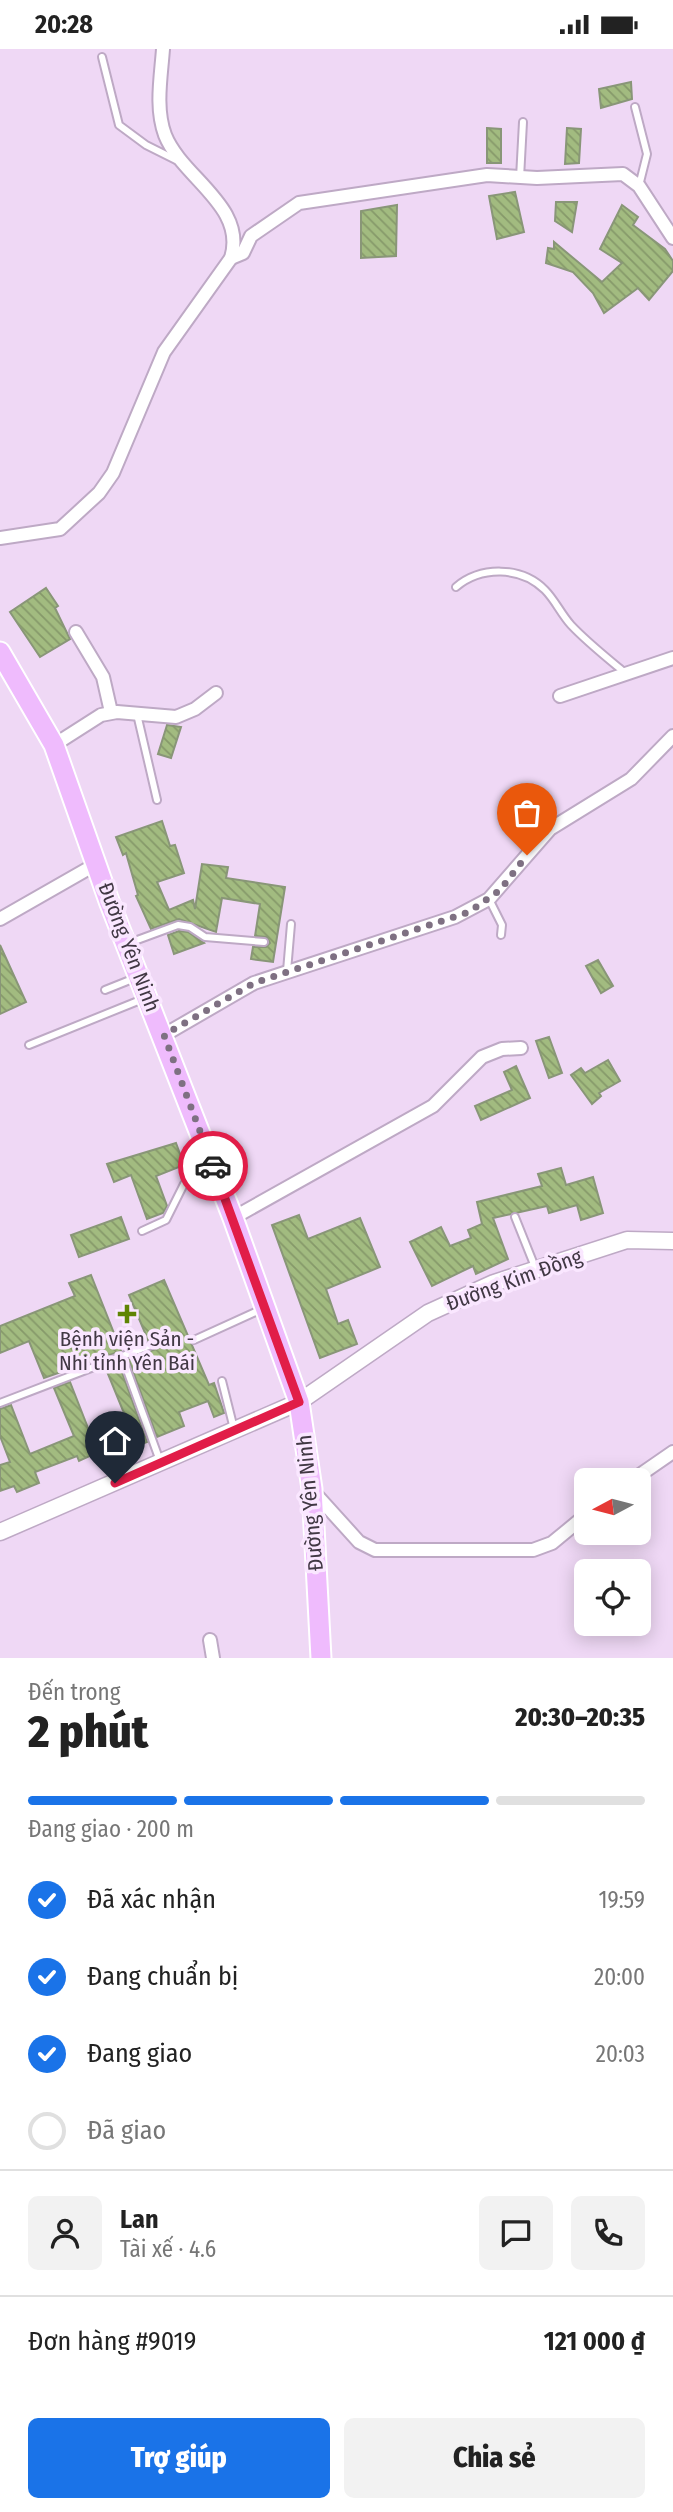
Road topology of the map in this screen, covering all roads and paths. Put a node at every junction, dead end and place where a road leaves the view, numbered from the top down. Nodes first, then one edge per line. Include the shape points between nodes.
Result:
1 (163, 49) edge
2 (102, 57) dead end
3 (635, 107) dead end
4 (523, 122) dead end
5 (178, 160) junction
6 (520, 178) junction
7 (639, 186) junction
8 (673, 237) edge
9 (230, 258) junction
10 (0, 538) edge
11 (457, 587) dead end
12 (76, 632) dead end
13 (0, 652) edge
14 (673, 658) edge
15 (624, 672) junction
16 (216, 692) dead end
17 (560, 696) dead end
18 (111, 712) junction
19 (136, 714) junction
20 (673, 736) edge
21 (54, 745) junction
22 (157, 800) dead end
23 (97, 863) junction
24 (489, 899) junction
25 (0, 919) edge
26 (291, 924) dead end
27 (501, 935) dead end
28 (264, 942) dead end
29 (127, 944) junction
30 (287, 971) junction
31 (140, 975) junction
32 (105, 990) dead end
33 (148, 997) junction
34 (164, 1035) junction
35 (29, 1045) dead end
36 (521, 1048) dead end
37 (215, 1169) junction
38 (515, 1217) dead end
39 (233, 1218) junction
40 (142, 1231) dead end
41 (673, 1241) edge
42 (536, 1269) junction
43 (265, 1307) junction
44 (194, 1340) dead end
45 (159, 1342) dead end
46 (124, 1362) dead end
47 (222, 1381) dead end
48 (299, 1402) junction
49 (0, 1403) edge
50 (235, 1431) junction
51 (673, 1452) edge
52 (160, 1463) junction
53 (650, 1468) edge
54 (312, 1489) junction
55 (574, 1525) edge
56 (0, 1532) edge
57 (211, 1640) dead end
58 (321, 1653) edge
59 (213, 1658) edge

1 - 5 street via 160,111
2 - 5 lane via 119,125
3 - 7 lane via 647,154
4 - 6 lane
5 - 9 street via 229,217 234,232
6 - 7 street via 623,174
6 - 9 street via 487,175 299,203 251,236 243,253
7 - 8 street
9 - 10 street via 164,352 113,473 99,493 60,529
11 - 15 lane via 470,575 482,572 510,572 532,580 572,625
12 - 18 street via 107,685
13 - 21 main road, Đường Yên Ninh
14 - 15 street
15 - 17 street
16 - 19 street via 176,717
18 - 19 street
18 - 21 street
19 - 22 lane
20 - 24 street via 631,779 550,829
21 - 23 main road, Đường Yên Ninh
23 - 25 street
23 - 29 main road, Đường Yên Ninh
24 - 27 lane via 502,925
24 - 30 street via 455,917
26 - 30 lane
28 - 29 lane via 205,937 178,925
29 - 31 main road, Đường Yên Ninh
30 - 34 street via 241,989
31 - 32 lane
31 - 33 main road, Đường Yên Ninh
33 - 34 main road, Đường Yên Ninh
33 - 35 lane
34 - 37 main road, Đường Yên Ninh
36 - 39 street via 482,1057 433,1107
37 - 39 main road, Đường Yên Ninh
37 - 40 lane via 184,1184 166,1220
38 - 42 lane
39 - 43 main road, Đường Yên Ninh
41 - 42 street, Đường Kim Đồng via 627,1240
42 - 48 street, Đường Kim Đồng via 428,1313
43 - 44 lane
43 - 48 main road, Đường Yên Ninh
45 - 49 lane
46 - 52 lane
47 - 50 lane
48 - 50 street, Đường Kim Đồng
48 - 54 main road, Đường Yên Ninh
50 - 52 street, Đường Kim Đồng
51 - 53 street
52 - 56 street, Đường Kim Đồng
54 - 55 street via 359,1542 386,1551 533,1550 552,1543
54 - 58 main road, Đường Yên Ninh
57 - 59 street

